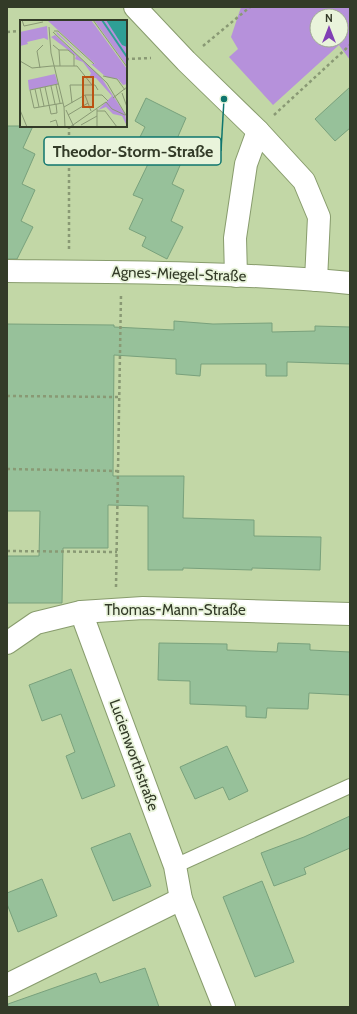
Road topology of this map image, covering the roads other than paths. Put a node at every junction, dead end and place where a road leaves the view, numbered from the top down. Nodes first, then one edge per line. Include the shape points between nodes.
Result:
1 (136, 7) edge
2 (258, 131) junction
3 (7, 271) edge
4 (236, 276) junction
5 (316, 280) junction
6 (350, 283) edge
7 (81, 612) junction
8 (350, 614) edge
9 (7, 643) edge
10 (350, 786) edge
11 (174, 866) junction
12 (181, 899) junction
13 (7, 986) edge
14 (224, 1007) edge

1 - 2 street via 186,61
2 - 4 street via 246,164 235,238
2 - 5 street via 304,181 319,217
3 - 4 street, Agnes-Miegel-Straße
4 - 5 street, Agnes-Miegel-Straße
5 - 6 street, Agnes-Miegel-Straße
7 - 8 street, Thomas-Mann-Straße via 143,608
7 - 9 street, Thomas-Mann-Straße via 36,623
7 - 11 street, Lucienworthstraße
10 - 11 lane
11 - 12 street, Lucienworthstraße
12 - 13 street
12 - 14 street, Lucienworthstraße

